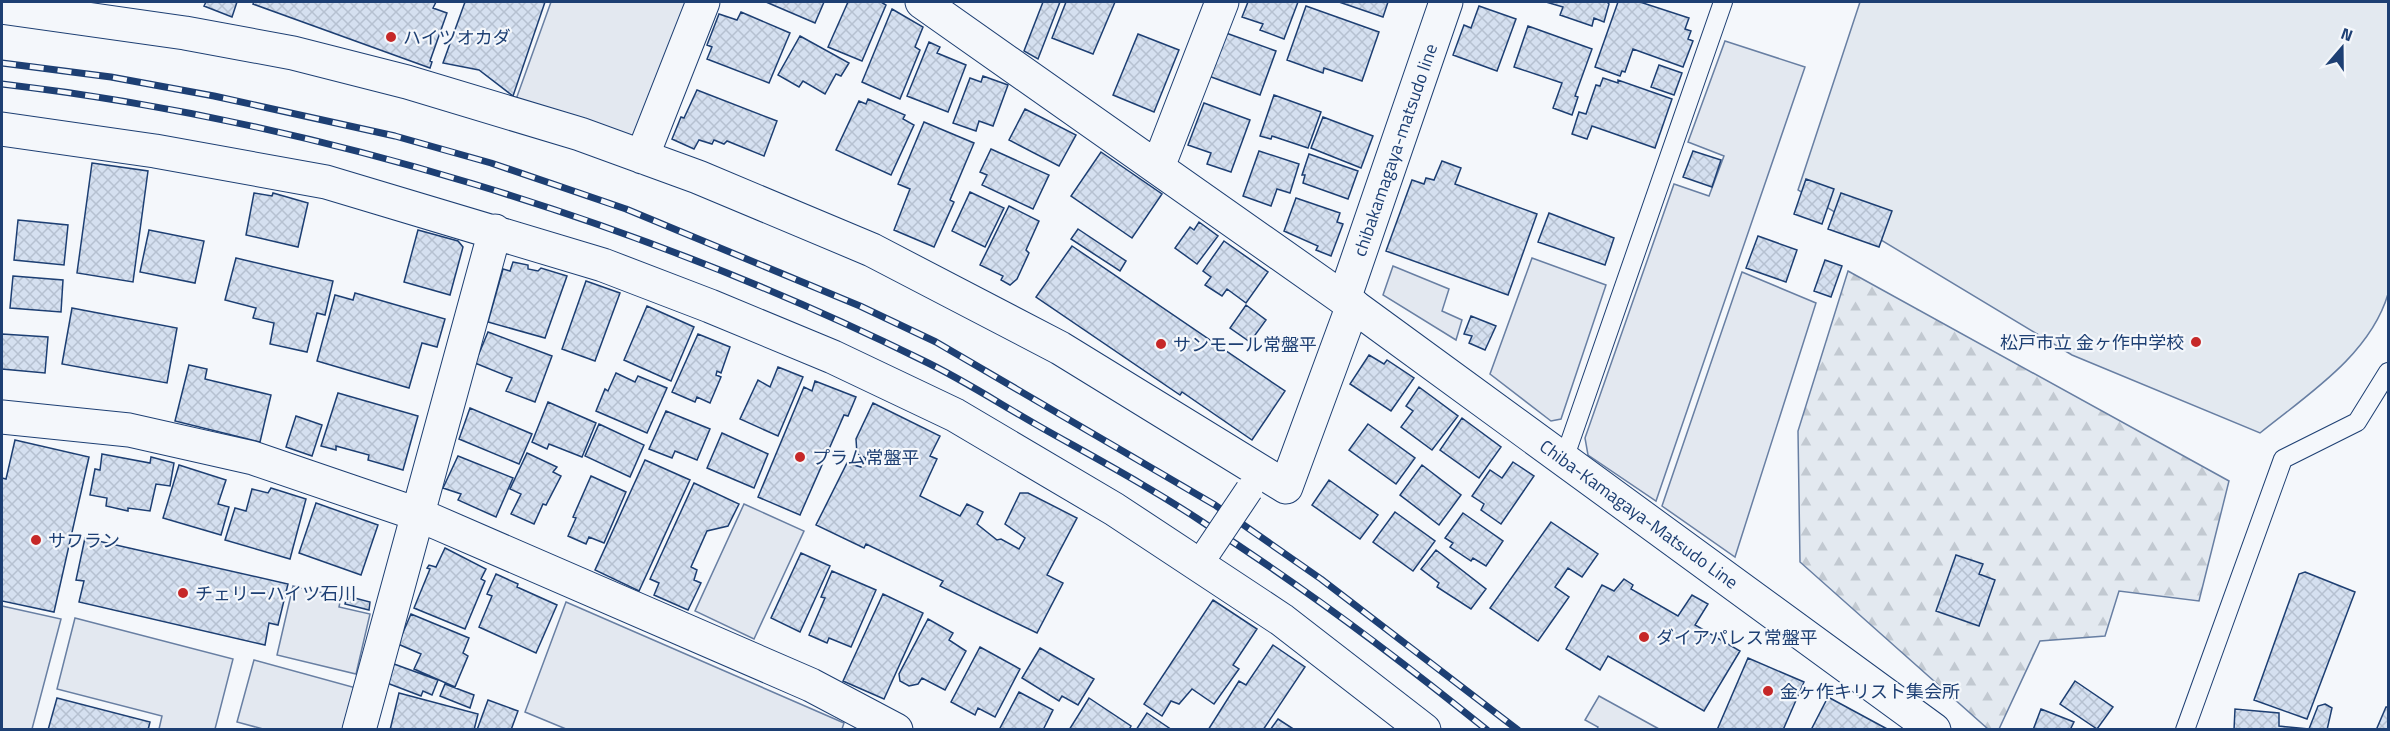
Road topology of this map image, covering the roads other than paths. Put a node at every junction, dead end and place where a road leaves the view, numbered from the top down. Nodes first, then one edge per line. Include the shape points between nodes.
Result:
1 (703, 2) edge
2 (922, 2) edge
3 (1222, 2) edge
4 (1446, 2) edge
5 (1723, 2) edge
6 (2, 7) edge
7 (69, 8) edge
8 (2, 129) edge
9 (642, 157) junction
10 (1158, 167) junction
11 (495, 231) junction
12 (1349, 302) junction
13 (2388, 372) edge
14 (2, 417) edge
15 (1564, 459) junction
16 (1249, 490) dead end
17 (417, 514) junction
18 (1208, 551) dead end
19 (1392, 719) edge
20 (359, 729) edge
21 (896, 729) edge
22 (1424, 729) edge
23 (1934, 729) edge
24 (2185, 729) edge

1 - 9 street
2 - 10 street, Chiba-Kamagaya-Matsudo Line
3 - 10 street
4 - 12 street, chibakamagaya-matsudo line
5 - 15 lane
6 - 7 street
7 - 9 street via 293,53 407,82 559,127
8 - 11 street via 326,182
9 - 12 street, chibakamagaya-matsudo line via 872,250 1060,348 1286,487
10 - 12 street, Chiba-Kamagaya-Matsudo Line
11 - 17 street
11 - 19 street via 603,265 710,306 833,357 955,415 1114,509 1282,620
12 - 15 street, Chiba-Kamagaya-Matsudo Line
13 - 24 lane via 2356,422 2283,459
14 - 17 street via 129,430 253,458
15 - 23 street, Chiba-Kamagaya-Matsudo Line
16 - 18 street, bridge
17 - 20 street
17 - 21 street via 811,685
19 - 22 street

